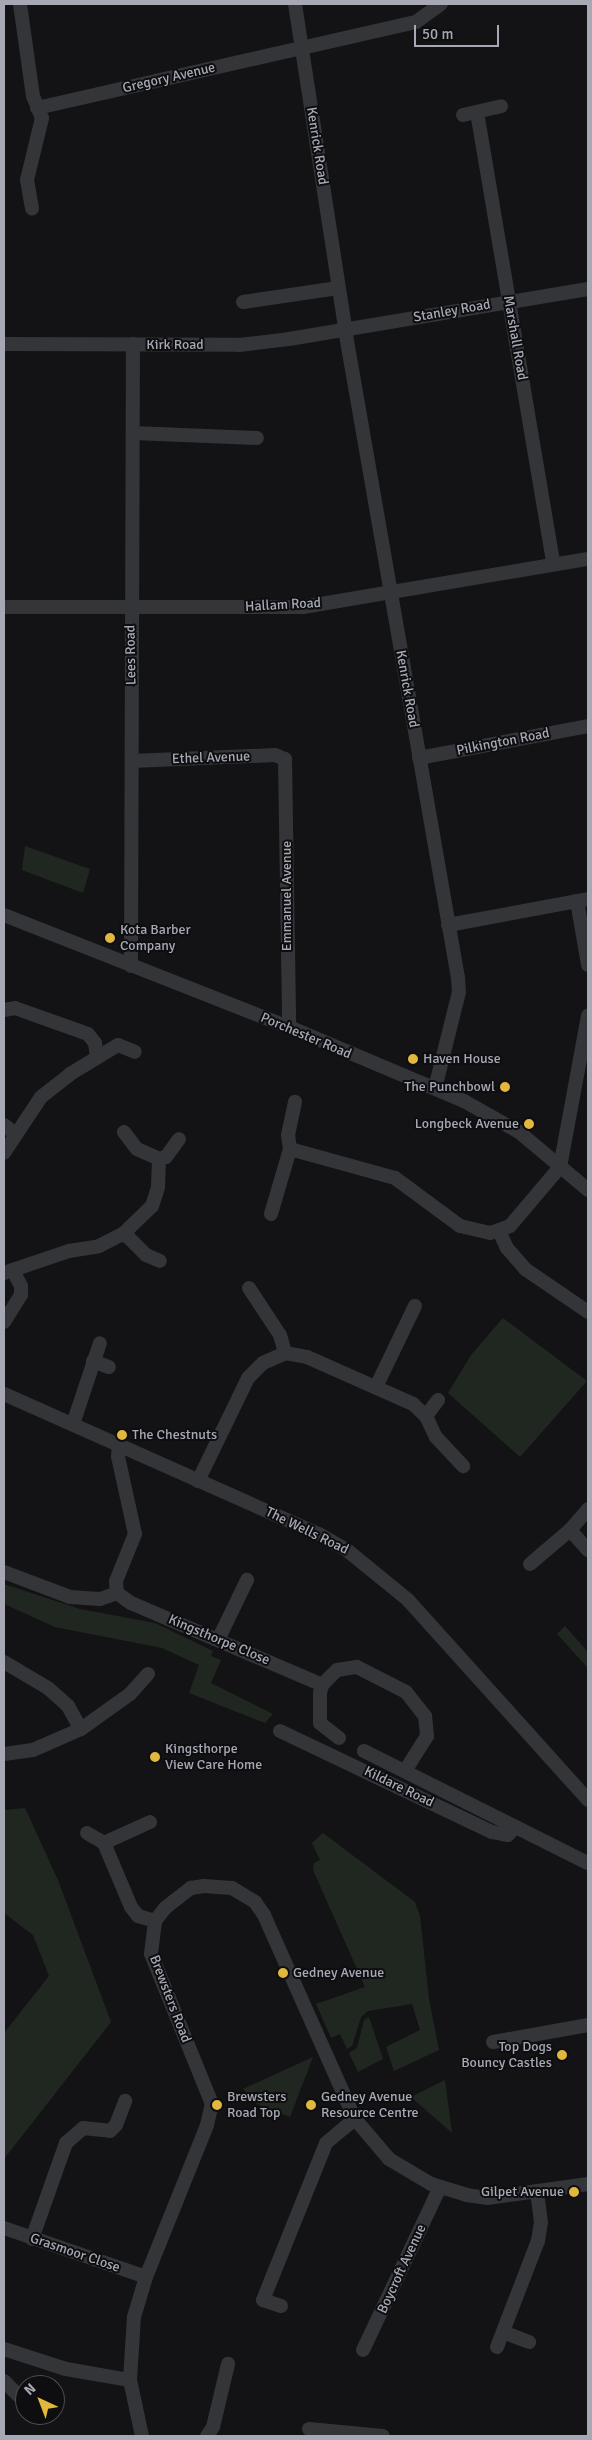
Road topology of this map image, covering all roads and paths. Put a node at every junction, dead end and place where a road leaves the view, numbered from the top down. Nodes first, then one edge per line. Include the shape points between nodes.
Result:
1 (20, 4) edge
2 (295, 4) edge
3 (441, 4) edge
4 (302, 48) junction
5 (500, 106) dead end
6 (36, 108) junction
7 (477, 112) junction
8 (463, 115) dead end
9 (32, 209) dead end
10 (338, 288) junction
11 (588, 289) edge
12 (243, 302) dead end
13 (509, 302) junction
14 (345, 330) junction
15 (4, 344) edge
16 (133, 344) junction
17 (133, 433) junction
18 (257, 438) dead end
19 (588, 559) edge
20 (554, 565) junction
21 (390, 592) junction
22 (4, 606) edge
23 (131, 607) junction
24 (588, 726) edge
25 (419, 758) junction
26 (132, 761) junction
27 (287, 764) joint
28 (583, 901) edge
29 (4, 915) edge
30 (448, 925) junction
31 (588, 965) edge
32 (131, 966) junction
33 (4, 1010) edge
34 (588, 1016) edge
35 (289, 1027) junction
36 (135, 1052) dead end
37 (97, 1058) junction
38 (435, 1088) junction
39 (295, 1102) dead end
40 (9, 1129) edge
41 (124, 1132) dead end
42 (179, 1139) dead end
43 (290, 1149) junction
44 (4, 1152) edge
45 (160, 1159) junction
46 (560, 1166) junction
47 (588, 1190) edge
48 (271, 1214) dead end
49 (499, 1232) junction
50 (124, 1233) junction
51 (160, 1260) dead end
52 (8, 1271) edge
53 (249, 1288) dead end
54 (415, 1306) dead end
55 (588, 1312) edge
56 (4, 1322) edge
57 (100, 1343) dead end
58 (285, 1353) junction
59 (93, 1362) junction
60 (109, 1367) dead end
61 (376, 1387) junction
62 (4, 1394) edge
63 (438, 1400) dead end
64 (426, 1416) junction
65 (73, 1424) junction
66 (119, 1444) junction
67 (463, 1466) dead end
68 (198, 1481) junction
69 (588, 1509) edge
70 (570, 1530) junction
71 (588, 1550) edge
72 (530, 1564) dead end
73 (4, 1572) edge
74 (246, 1580) dead end
75 (118, 1594) junction
76 (218, 1640) junction
77 (4, 1662) edge
78 (148, 1674) dead end
79 (322, 1685) junction
80 (81, 1729) junction
81 (280, 1730) dead end
82 (339, 1738) dead end
83 (364, 1751) dead end
84 (4, 1754) edge
85 (405, 1771) junction
86 (588, 1800) edge
87 (150, 1822) dead end
88 (515, 1827) junction
89 (88, 1833) dead end
90 (104, 1843) junction
91 (588, 1863) edge
92 (155, 1921) junction
93 (588, 2025) edge
94 (493, 2042) dead end
95 (126, 2101) dead end
96 (355, 2119) junction
97 (588, 2184) edge
98 (440, 2187) junction
99 (537, 2192) junction
100 (4, 2228) edge
101 (32, 2239) junction
102 (146, 2278) junction
103 (281, 2306) dead end
104 (503, 2332) junction
105 (529, 2342) dead end
106 (497, 2347) dead end
107 (4, 2349) edge
108 (363, 2350) dead end
109 (228, 2364) dead end
110 (130, 2380) junction
111 (4, 2381) edge
112 (15, 2392) edge
113 (310, 2429) dead end
114 (142, 2436) edge
115 (207, 2436) edge
116 (383, 2436) edge

1 - 6 street
2 - 4 street, Kenrick Road
3 - 4 street, Gregory Avenue via 416,22
4 - 6 street, Gregory Avenue
4 - 10 street, Kenrick Road
5 - 7 street
6 - 9 street via 42,118 27,180
7 - 8 street
7 - 13 street, Marshall Road
10 - 12 street
10 - 14 street, Kenrick Road
11 - 13 street, Stanley Road
13 - 14 street, Stanley Road
13 - 20 street, Marshall Road
14 - 16 street, Kirk Road via 239,345
14 - 21 street, Kenrick Road
15 - 16 street, Kirk Road
16 - 17 street, Lees Road
17 - 18 street
17 - 23 street, Lees Road
19 - 20 street, Hallam Road
20 - 21 street, Hallam Road
21 - 23 street, Hallam Road via 303,606
21 - 25 street, Kenrick Road
22 - 23 street, Hallam Road
23 - 26 street, Lees Road
24 - 25 street, Pilkington Road
25 - 30 street, Kenrick Road
26 - 27 street, Ethel Avenue via 275,755 285,759
26 - 32 street, Lees Road
27 - 35 street, Emmanuel Avenue
28 - 30 street
28 - 31 street
29 - 32 street, Porchester Road
30 - 38 street, Kenrick Road via 459,992
32 - 35 street, Porchester Road
33 - 37 street via 15,1008 88,1034 95,1043
34 - 46 street
35 - 38 street, Porchester Road
36 - 37 street via 118,1045
37 - 40 street via 41,1097
38 - 46 street, Porchester Road via 478,1107 519,1132
39 - 43 street via 288,1135
40 - 44 street
41 - 45 street via 137,1149
42 - 45 street via 166,1157
43 - 48 street
43 - 49 street via 382,1173 411,1188 444,1218 478,1233
45 - 50 street via 156,1198
46 - 47 street, Porchester Road
46 - 49 street via 517,1221
49 - 55 street via 511,1254 525,1270
50 - 51 street via 146,1255
50 - 52 street via 99,1246 69,1251
52 - 56 street via 22,1286 21,1295
53 - 58 street via 280,1334
54 - 61 street
57 - 59 street
58 - 61 street via 307,1357
58 - 68 street via 267,1360 248,1378
59 - 60 street
59 - 65 street
61 - 64 street via 413,1404
62 - 65 street, The Wells Road
63 - 64 street
64 - 67 street via 436,1437
65 - 66 street, The Wells Road
66 - 68 street, The Wells Road
66 - 75 street via 118,1457 135,1534 116,1581
68 - 86 street, The Wells Road via 319,1534 348,1550 390,1582
69 - 70 street
70 - 71 street
70 - 72 street
73 - 75 street via 70,1596 100,1599
74 - 76 street
75 - 76 street, Kingsthorpe Close via 124,1600
76 - 79 street, Kingsthorpe Close
77 - 80 street via 48,1688 68,1706
78 - 80 street via 130,1694
79 - 82 street via 318,1702 320,1722
79 - 85 street, Kildare Road via 337,1670 357,1667 406,1692 425,1716 428,1730
80 - 84 street via 33,1750
81 - 88 street, Kildare Road via 492,1832 508,1835
83 - 85 street, Kildare Road
85 - 88 street, Kildare Road
87 - 90 street
88 - 91 street, Kildare Road
89 - 90 street
90 - 92 street via 131,1908 138,1916
92 - 96 street via 179,1896 204,1886 232,1888 255,1902 264,1915
92 - 102 street, Brewsters Road via 151,1954 212,2104 180,2197
93 - 94 street
95 - 101 street via 110,2131 83,2128 66,2143
96 - 98 street via 389,2159
96 - 103 street via 326,2143 270,2282 263,2300
97 - 99 street
98 - 99 street via 487,2198
98 - 108 street, Boycroft Avenue
99 - 104 street via 541,2223 538,2241
100 - 101 street, Grasmoor Close
101 - 102 street, Grasmoor Close
102 - 110 street, Brewsters Road via 134,2317
104 - 105 street
104 - 106 street
107 - 110 street via 66,2368
109 - 115 street via 216,2376 213,2427
110 - 114 street, Brewsters Road
111 - 112 street
113 - 116 street

